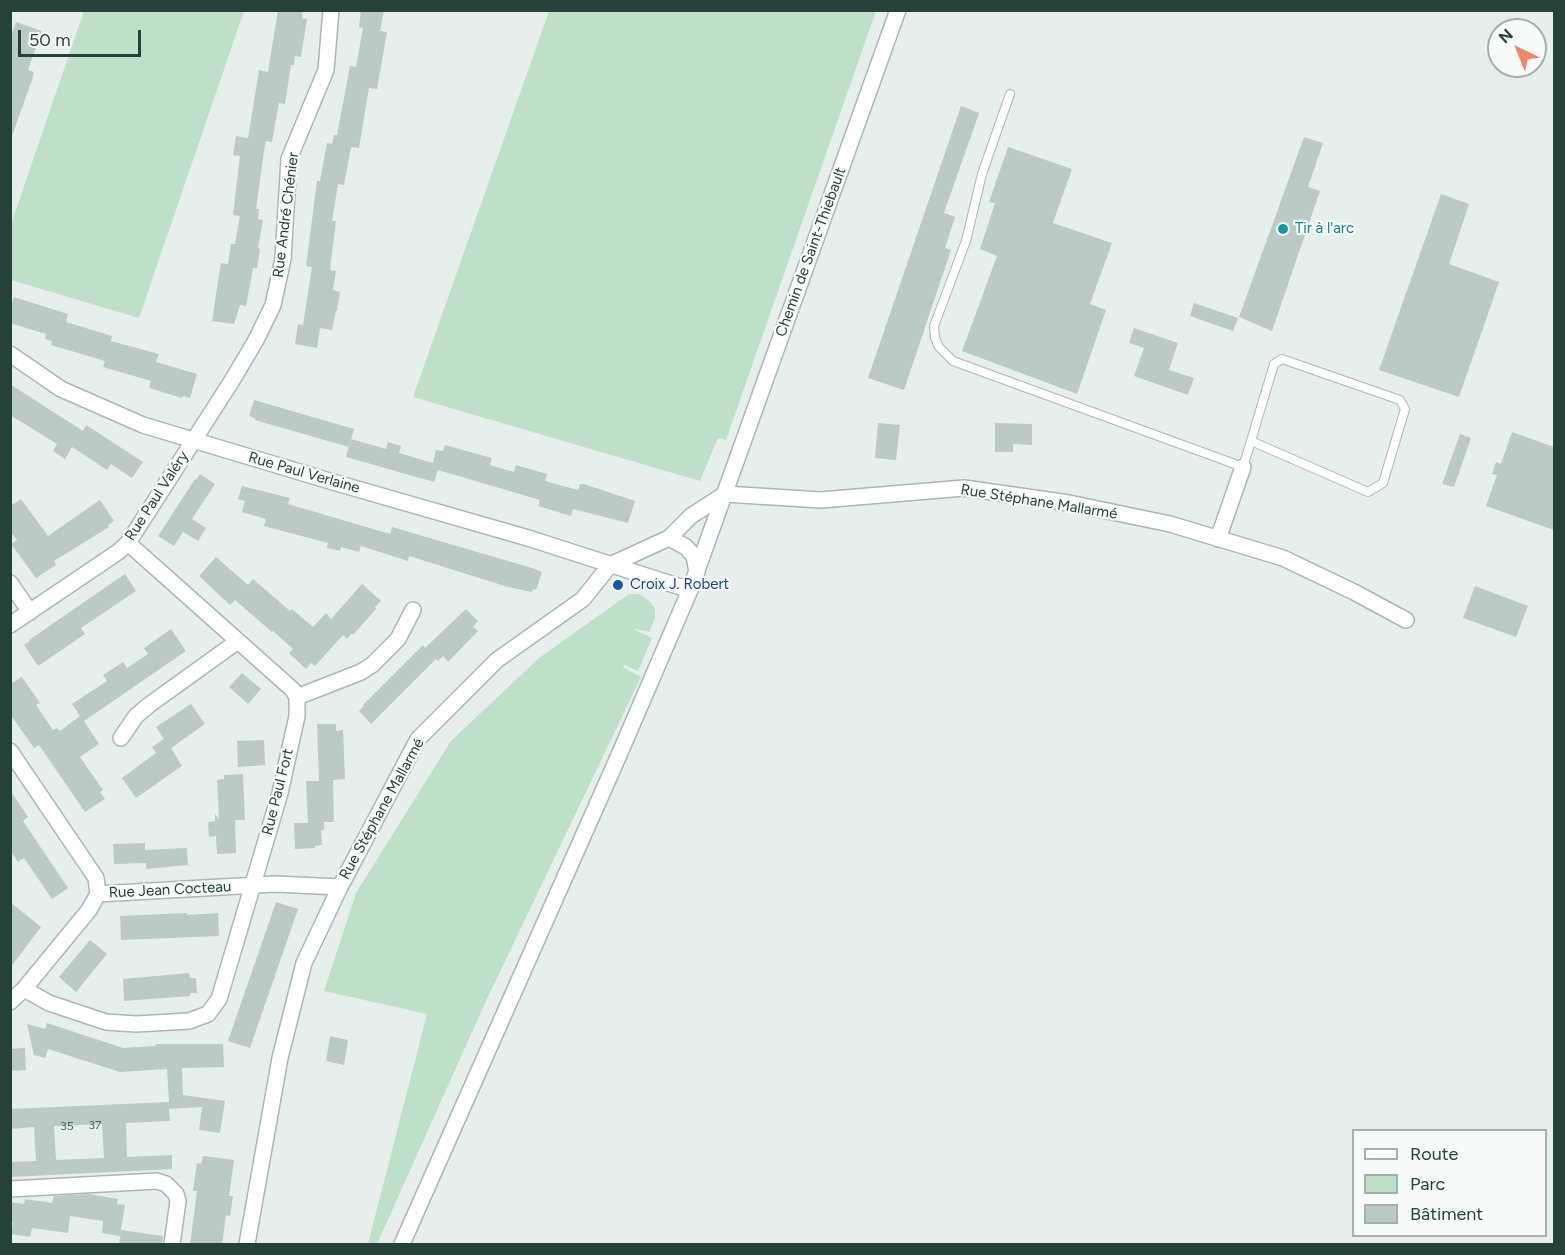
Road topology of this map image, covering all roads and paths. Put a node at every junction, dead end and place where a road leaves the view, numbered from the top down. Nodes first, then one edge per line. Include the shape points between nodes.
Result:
1 (331, 10) edge
2 (898, 10) edge
3 (1010, 94) dead end
4 (10, 354) edge
5 (194, 440) junction
6 (1251, 441) junction
7 (1243, 467) junction
8 (725, 494) junction
9 (669, 538) junction
10 (1218, 538) junction
11 (128, 543) junction
12 (610, 565) junction
13 (697, 572) junction
14 (10, 583) edge
15 (690, 590) junction
16 (413, 610) dead end
17 (30, 612) junction
18 (1406, 620) dead end
19 (10, 625) edge
20 (238, 641) junction
21 (297, 697) junction
22 (121, 738) dead end
23 (10, 751) edge
24 (253, 886) junction
25 (340, 887) junction
26 (98, 894) junction
27 (24, 989) junction
28 (10, 1002) edge
29 (10, 1189) edge
30 (172, 1245) edge
31 (247, 1245) edge
32 (402, 1245) edge

1 - 5 street, Rue André Chénier via 326,70 290,159 283,259 273,305
2 - 8 street, Chemin de Saint-Thiebault
3 - 7 lane via 982,174 966,241 934,326 939,347 953,361
4 - 5 street, Rue Paul Verlaine via 61,388 143,425
5 - 11 street, Rue Paul Valéry
5 - 12 street, Rue Paul Verlaine
6 - 6 lane via 1368,492 1383,483 1405,409 1400,400 1282,359 1275,364
6 - 7 lane
7 - 10 street
8 - 9 street, Rue Stéphane Mallarmé via 691,516
8 - 10 street, Rue Stéphane Mallarmé via 821,500 964,488 1069,503
8 - 13 street, Chemin de Saint-Thiebault
9 - 12 street, Rue Stéphane Mallarmé
9 - 13 street via 694,556
10 - 18 street, Rue Stéphane Mallarmé via 1283,558
11 - 17 street, Rue Paul Valéry
11 - 20 street
12 - 15 street, Rue Paul Verlaine
12 - 25 street, Rue Stéphane Mallarmé via 583,600 497,660 418,739
13 - 15 street, Chemin de Saint-Thiebault
14 - 17 street
15 - 32 street, Chemin de Saint-Thiebault
16 - 21 street via 398,639 372,665
17 - 19 street, Rue Paul Valéry
20 - 21 street
20 - 22 street via 149,705
21 - 24 street, Rue Paul Fort via 297,716 280,793
23 - 26 street, Rue Jean Cocteau via 96,878
24 - 25 street, Rue Jean Cocteau
24 - 26 street, Rue Jean Cocteau
24 - 27 street, Rue Paul Fort via 219,999 201,1018 136,1024 106,1022 50,1003
25 - 31 street, Rue Stéphane Mallarmé via 304,963 280,1058
26 - 27 street
27 - 28 street
29 - 30 street via 157,1181 166,1184 178,1201

